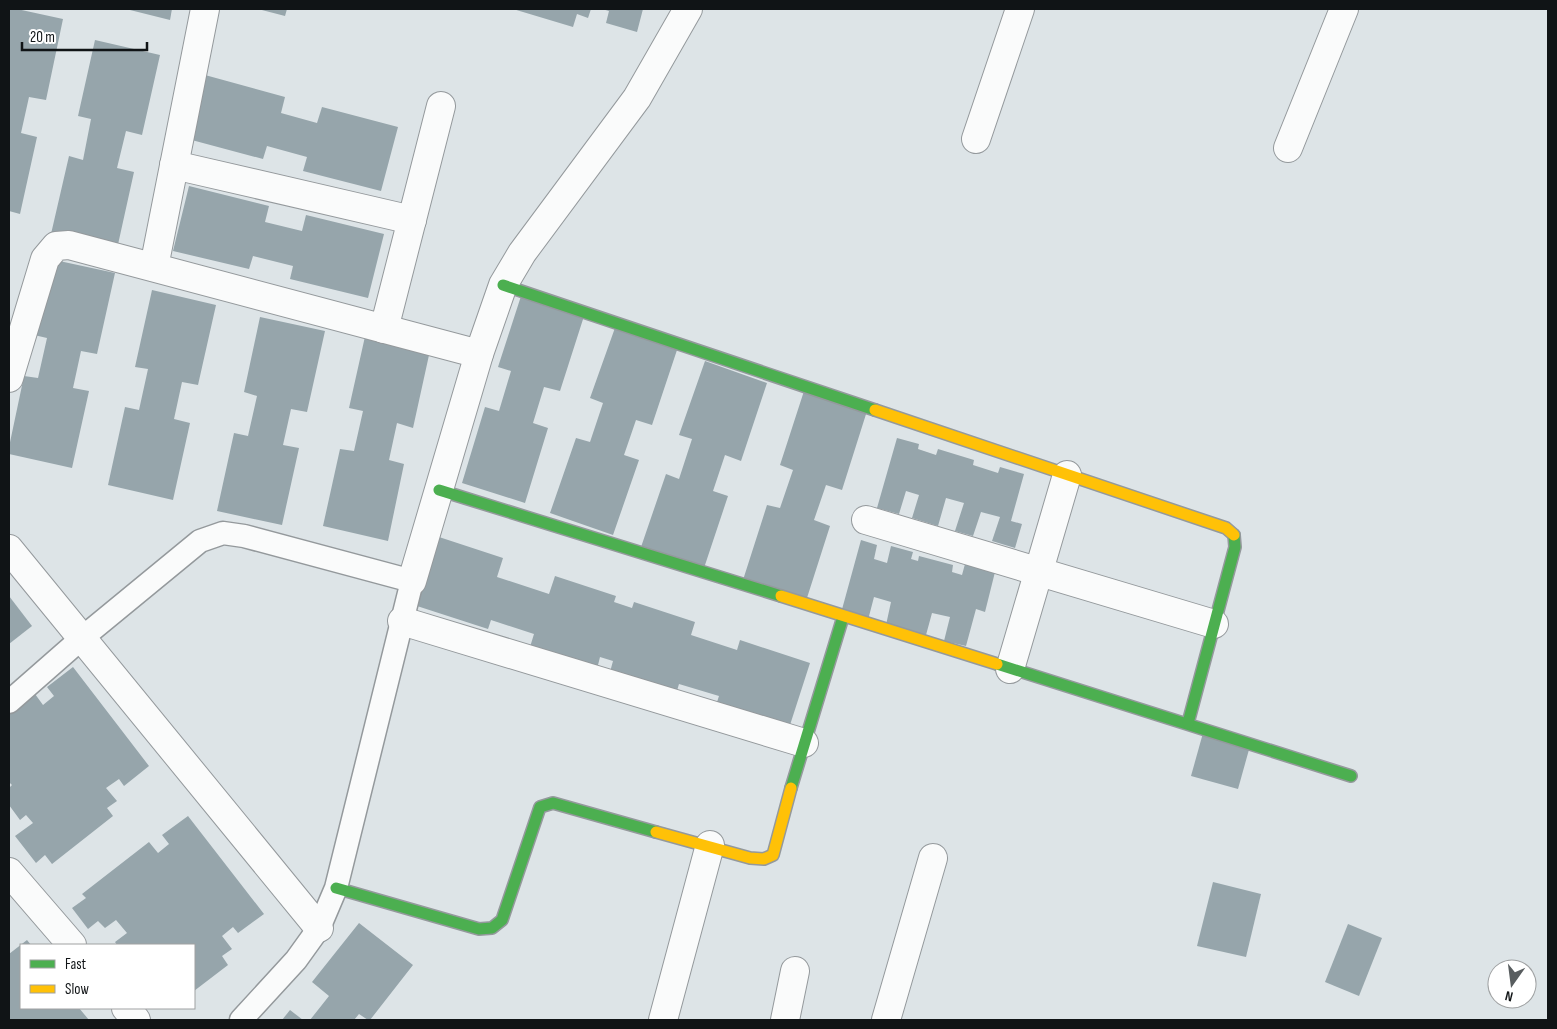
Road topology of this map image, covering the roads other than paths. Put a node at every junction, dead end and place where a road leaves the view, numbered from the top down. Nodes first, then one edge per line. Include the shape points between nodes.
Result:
1 (205, 9) edge
2 (688, 9) edge
3 (1020, 9) edge
4 (1344, 9) edge
5 (441, 106) dead end
6 (976, 139) dead end
7 (1288, 148) dead end
8 (174, 165) junction
9 (412, 220) junction
10 (154, 268) junction
11 (503, 285) junction
12 (384, 329) junction
13 (479, 354) junction
14 (9, 378) edge
15 (1067, 475) junction
16 (439, 490) junction
17 (866, 520) dead end
18 (9, 549) edge
19 (1039, 571) junction
20 (412, 581) junction
21 (843, 617) junction
22 (402, 621) junction
23 (1214, 624) junction
24 (82, 638) junction
25 (1010, 669) junction
26 (9, 702) edge
27 (1188, 724) junction
28 (804, 743) junction
29 (1351, 776) dead end
30 (710, 846) junction
31 (933, 858) dead end
32 (9, 872) edge
33 (336, 888) junction
34 (319, 928) junction
35 (71, 944) edge
36 (795, 971) dead end
37 (127, 1009) edge
38 (136, 1020) edge
39 (241, 1020) edge
40 (663, 1020) edge
41 (785, 1020) edge
42 (886, 1020) edge

1 - 8 street
2 - 11 street via 637,98 522,253
3 - 6 street
4 - 7 street
5 - 9 street
8 - 9 street
8 - 10 street
9 - 12 street
10 - 12 street
10 - 14 street via 69,245 56,246 45,259
11 - 13 street
11 - 15 street
12 - 13 street
13 - 16 street
15 - 19 street
15 - 23 street via 1226,528 1234,535 1235,547
16 - 20 street
16 - 21 street
17 - 19 street
18 - 24 street
19 - 23 street
19 - 25 street
20 - 22 lane
20 - 24 lane via 223,533 200,542
21 - 25 street
21 - 28 street
22 - 28 street
22 - 33 lane
23 - 27 street
24 - 26 lane
24 - 34 street
25 - 27 street
27 - 29 street
28 - 30 street via 773,856 750,858
30 - 33 street via 553,804 540,807 502,920 492,928 479,929
30 - 40 street
31 - 42 street
32 - 35 street
33 - 34 lane
34 - 39 lane via 296,960
36 - 41 street
37 - 38 street

